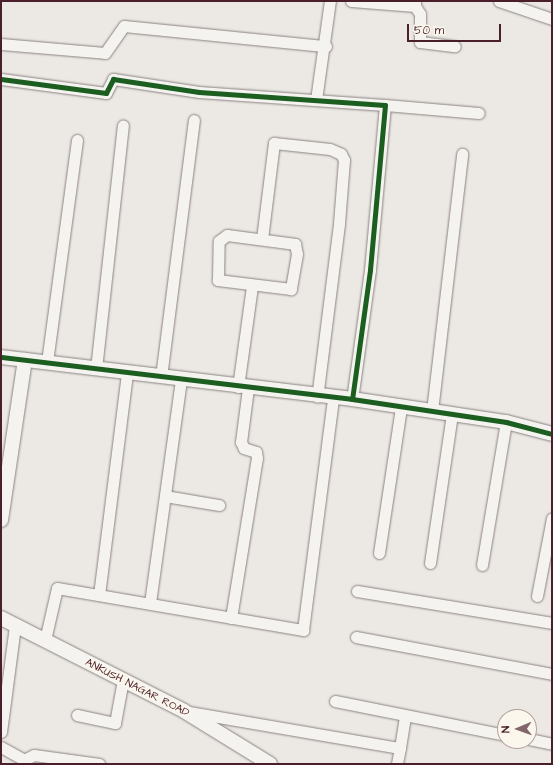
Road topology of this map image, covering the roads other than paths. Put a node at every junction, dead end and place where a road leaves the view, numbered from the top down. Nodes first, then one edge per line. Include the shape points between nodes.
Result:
1 (330, 1) edge
2 (351, 1) edge
3 (499, 1) edge
4 (415, 4) edge
5 (552, 19) edge
6 (1, 44) edge
7 (326, 46) junction
8 (455, 46) dead end
9 (1, 79) edge
10 (316, 100) junction
11 (385, 105) junction
12 (479, 113) dead end
13 (194, 120) dead end
14 (123, 125) dead end
15 (77, 140) dead end
16 (462, 154) dead end
17 (262, 239) junction
18 (252, 286) junction
19 (1, 357) edge
20 (26, 360) junction
21 (47, 362) junction
22 (96, 369) junction
23 (127, 372) junction
24 (161, 377) junction
25 (181, 379) junction
26 (243, 387) junction
27 (317, 397) junction
28 (333, 399) junction
29 (352, 399) junction
30 (401, 407) junction
31 (432, 411) junction
32 (452, 414) junction
33 (506, 422) junction
34 (552, 434) edge
35 (165, 496) junction
36 (219, 504) dead end
37 (552, 518) edge
38 (1, 520) edge
39 (379, 553) dead end
40 (430, 563) dead end
41 (482, 565) dead end
42 (357, 591) dead end
43 (99, 595) junction
44 (537, 596) dead end
45 (150, 604) junction
46 (1, 618) edge
47 (232, 618) junction
48 (552, 623) edge
49 (15, 625) junction
50 (356, 637) dead end
51 (45, 640) junction
52 (552, 674) edge
53 (123, 680) junction
54 (336, 701) dead end
55 (184, 711) junction
56 (77, 715) dead end
57 (405, 717) junction
58 (1, 732) edge
59 (497, 734) edge
60 (537, 741) edge
61 (552, 744) edge
62 (1, 747) edge
63 (400, 748) junction
64 (24, 762) edge
65 (99, 764) edge
66 (270, 764) edge
67 (397, 764) edge

1 - 7 street
2 - 4 street
3 - 5 street
4 - 8 street via 420,14 420,42
6 - 7 street via 105,53 124,26
7 - 10 street
9 - 10 street via 106,94 113,79 199,92
10 - 11 street
11 - 12 street
11 - 29 street via 370,270
13 - 24 street
14 - 22 street
15 - 21 street
16 - 31 street
17 - 18 street via 295,244 297,254 293,286 285,291
17 - 18 street via 227,235 218,241 218,280
17 - 27 street via 274,144 330,149 341,154 344,160 339,224
18 - 26 street
19 - 20 street
20 - 21 street
20 - 38 street
21 - 22 street
22 - 23 street
23 - 24 street
23 - 43 street
24 - 25 street
25 - 26 street
25 - 35 street
26 - 27 street
26 - 47 street via 241,442 244,448 256,452 257,458
27 - 28 street
28 - 29 street
28 - 47 street via 303,630
29 - 30 street
30 - 31 street
30 - 39 street
31 - 32 street
32 - 33 street
32 - 40 street
33 - 34 street
33 - 41 street
35 - 36 street
35 - 45 street
37 - 44 street
42 - 48 street
43 - 45 street
43 - 51 street via 58,588
45 - 47 street
46 - 49 street, ANKUSH NAGAR ROAD
49 - 51 street, ANKUSH NAGAR ROAD
49 - 58 street
50 - 52 street
51 - 53 street, ANKUSH NAGAR ROAD
53 - 55 street, ANKUSH NAGAR ROAD
53 - 56 street via 115,723
54 - 57 street
55 - 63 street
55 - 66 street, ANKUSH NAGAR ROAD
57 - 59 street
57 - 63 street
60 - 61 street
62 - 64 street
63 - 67 street
64 - 65 street via 34,755

